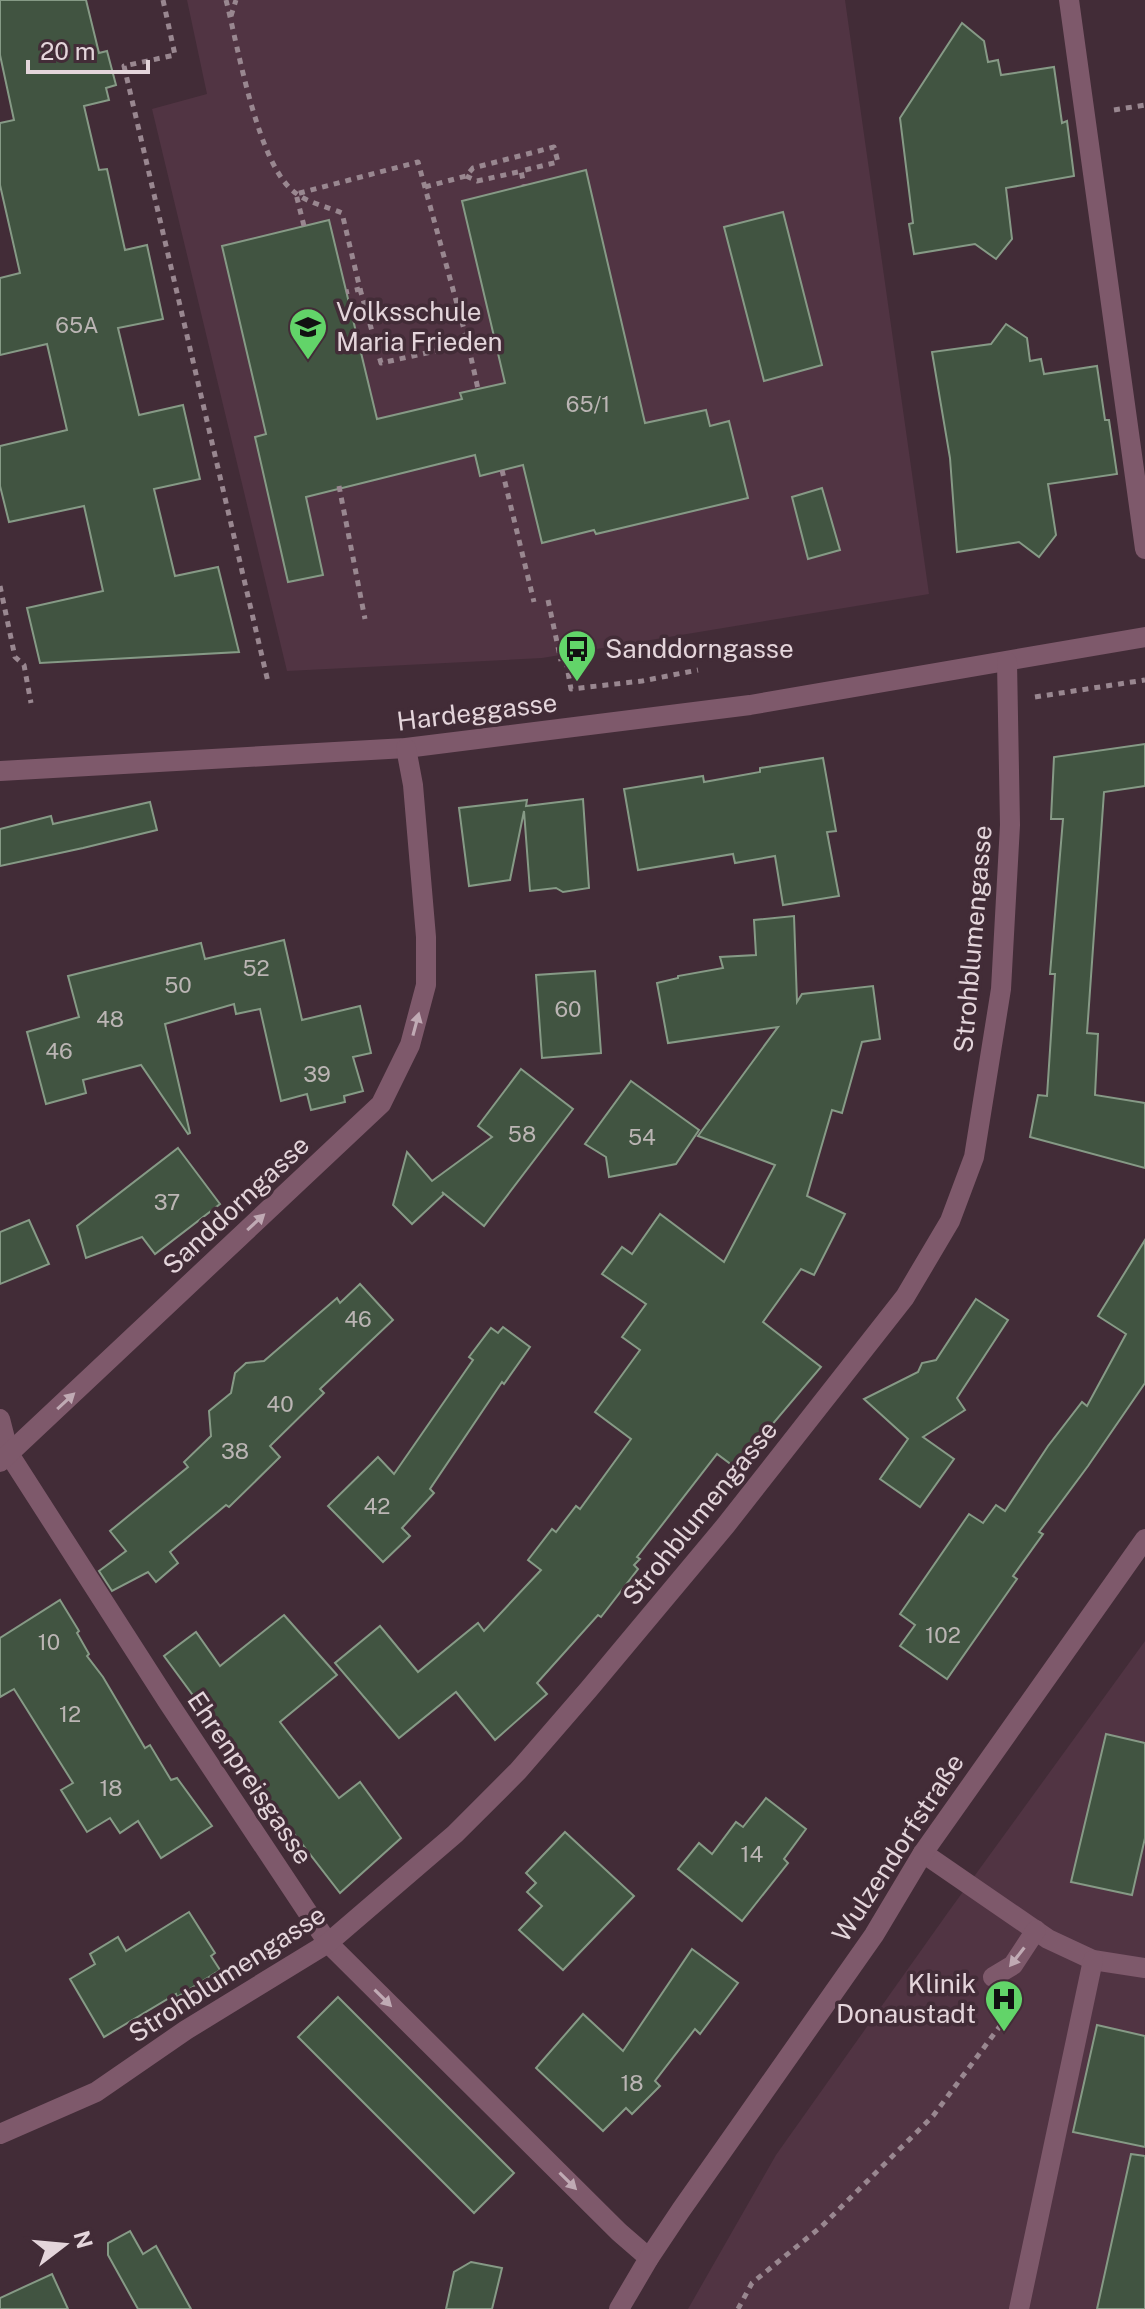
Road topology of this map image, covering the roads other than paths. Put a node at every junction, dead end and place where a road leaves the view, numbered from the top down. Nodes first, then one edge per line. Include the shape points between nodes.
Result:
1 (1069, 0) edge
2 (1145, 549) edge
3 (1145, 637) edge
4 (1007, 662) junction
5 (406, 748) junction
6 (0, 771) edge
7 (0, 1419) edge
8 (5, 1458) edge
9 (1145, 1539) edge
10 (923, 1853) junction
11 (1036, 1930) junction
12 (328, 1943) junction
13 (1093, 1960) junction
14 (1145, 1968) edge
15 (993, 1977) dead end
16 (0, 2134) edge
17 (649, 2258) junction
18 (619, 2309) edge
19 (1019, 2309) edge

1 - 2 street
3 - 4 street, Hardeggasse
4 - 5 street, Hardeggasse via 750,705
4 - 12 street, Strohblumengasse via 1010,825 1001,989 974,1157 950,1221 905,1297 589,1689 455,1834
5 - 6 street, Hardeggasse
8 -> 5 street, Sanddorngasse via 381,1104 410,1045 426,985 425,922
7 - 8 street, Ehrenpreisgasse
8 - 12 street, Ehrenpreisgasse
9 - 10 street, Wulzendorfstraße
10 - 11 street
10 - 17 street, Wulzendorfstraße via 874,1935
11 - 13 street
11 -> 15 street via 1013,1965
12 - 16 street, Strohblumengasse via 96,2092
12 -> 17 street, Ehrenpreisgasse
13 - 14 street
13 - 19 street
17 - 18 street, Wulzendorfstraße

